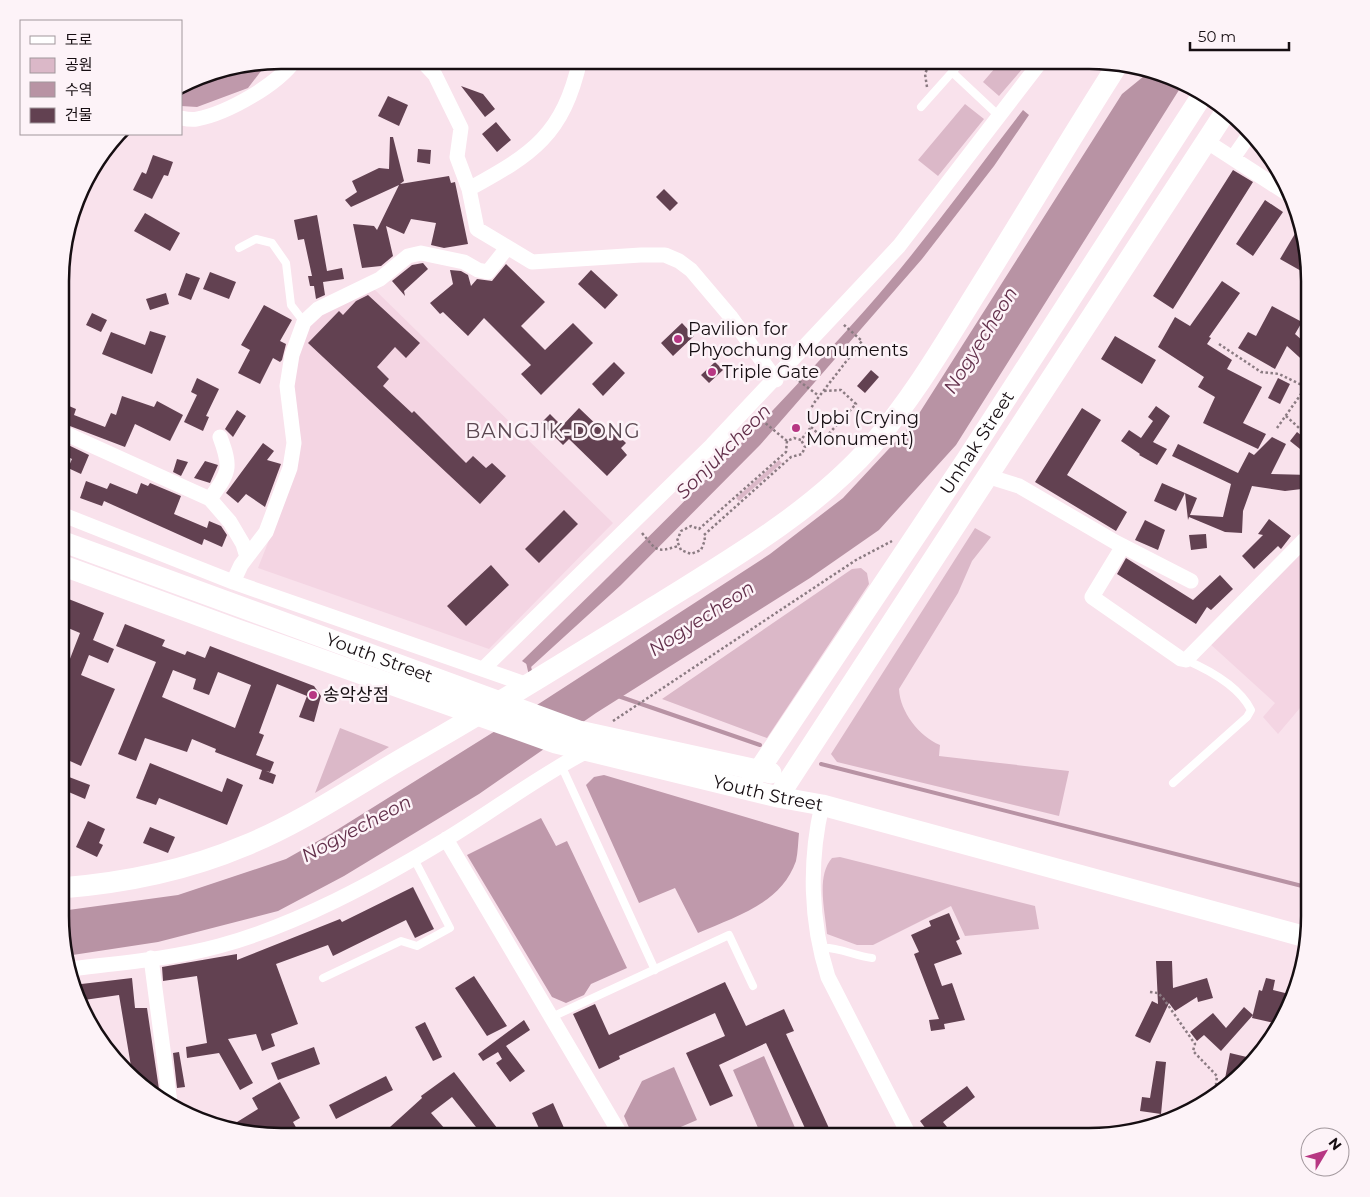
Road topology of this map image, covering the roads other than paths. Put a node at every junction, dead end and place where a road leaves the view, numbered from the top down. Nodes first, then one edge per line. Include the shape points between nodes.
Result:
1 (286, 69) edge
2 (429, 69) edge
3 (578, 69) edge
4 (955, 69) edge
5 (1035, 69) edge
6 (1114, 71) edge
7 (952, 72) junction
8 (1199, 100) edge
9 (921, 107) dead end
10 (999, 116) junction
11 (1222, 116) edge
12 (182, 118) edge
13 (1246, 138) edge
14 (1206, 140) junction
15 (1233, 158) junction
16 (469, 189) junction
17 (1280, 189) edge
18 (238, 248) dead end
19 (507, 248) junction
20 (304, 322) junction
21 (776, 380) junction
22 (69, 435) edge
23 (220, 437) dead end
24 (987, 476) junction
25 (210, 498) junction
26 (69, 517) edge
27 (1301, 543) edge
28 (69, 544) edge
29 (1123, 546) junction
30 (247, 557) junction
31 (69, 568) edge
32 (1191, 581) dead end
33 (233, 582) junction
34 (1186, 660) junction
35 (483, 669) junction
36 (528, 685) junction
37 (498, 712) junction
38 (587, 751) junction
39 (561, 765) junction
40 (760, 770) junction
41 (1173, 783) dead end
42 (747, 788) junction
43 (784, 788) junction
44 (822, 805) junction
45 (446, 840) junction
46 (413, 857) junction
47 (69, 887) edge
48 (1300, 936) edge
49 (819, 948) junction
50 (151, 958) junction
51 (872, 958) dead end
52 (75, 968) edge
53 (655, 970) junction
54 (323, 978) dead end
55 (753, 986) dead end
56 (552, 1017) junction
57 (169, 1097) edge
58 (617, 1128) edge
59 (905, 1128) edge

1 - 12 street via 276,80 235,105 196,120
2 - 16 street via 461,128 457,157
3 - 16 street via 562,116 545,138 512,165
4 - 7 lane
5 - 10 street
6 - 36 main road via 944,346 863,454 792,516 720,566
7 - 9 lane
7 - 10 lane
8 - 40 main road, Unhak Street via 967,459
10 - 21 street via 899,246
11 - 14 main road, Unhak Street
13 - 15 street
14 - 15 street
14 - 24 main road, Unhak Street
15 - 17 street
16 - 19 street via 477,229
18 - 20 lane via 256,239 272,242 286,263 291,305
19 - 20 street via 488,272 464,262 421,254 408,256 380,279 318,309
19 - 21 street via 532,262 641,255 665,255 679,261 691,270 730,316
20 - 30 street via 292,355 287,386 294,443 290,468 266,532
21 - 35 street
22 - 25 street
23 - 25 street via 229,460 225,478
24 - 29 street via 1019,486
24 - 43 main road, Unhak Street
25 - 30 street via 230,522
26 - 33 street
27 - 34 street
28 - 37 main road, Youth Street
29 - 32 street
29 - 34 street via 1092,597 1180,659
30 - 33 street
31 - 37 main road, Youth Street via 238,630
33 - 35 street
34 - 41 lane via 1228,684 1251,710 1247,718
35 - 36 street
36 - 37 main road
37 - 38 main road, Youth Street via 556,743
37 - 40 main road, Youth Street
37 - 47 main road via 244,846 155,875
38 - 39 street
38 - 42 main road, Youth Street
39 - 45 street
39 - 53 lane
40 - 42 main road, Unhak Street
40 - 43 main road, Youth Street
42 - 43 main road, Youth Street
43 - 44 main road, Youth Street
44 - 48 main road, Youth Street
44 - 49 street via 815,835 813,876
45 - 46 street
45 - 56 street
46 - 50 street via 302,916 249,937 197,951
46 - 54 lane via 450,928 417,946 401,941
49 - 51 lane via 830,947
49 - 59 street via 828,977
50 - 52 street
50 - 57 street
53 - 55 lane via 729,936
53 - 56 lane
56 - 58 street

